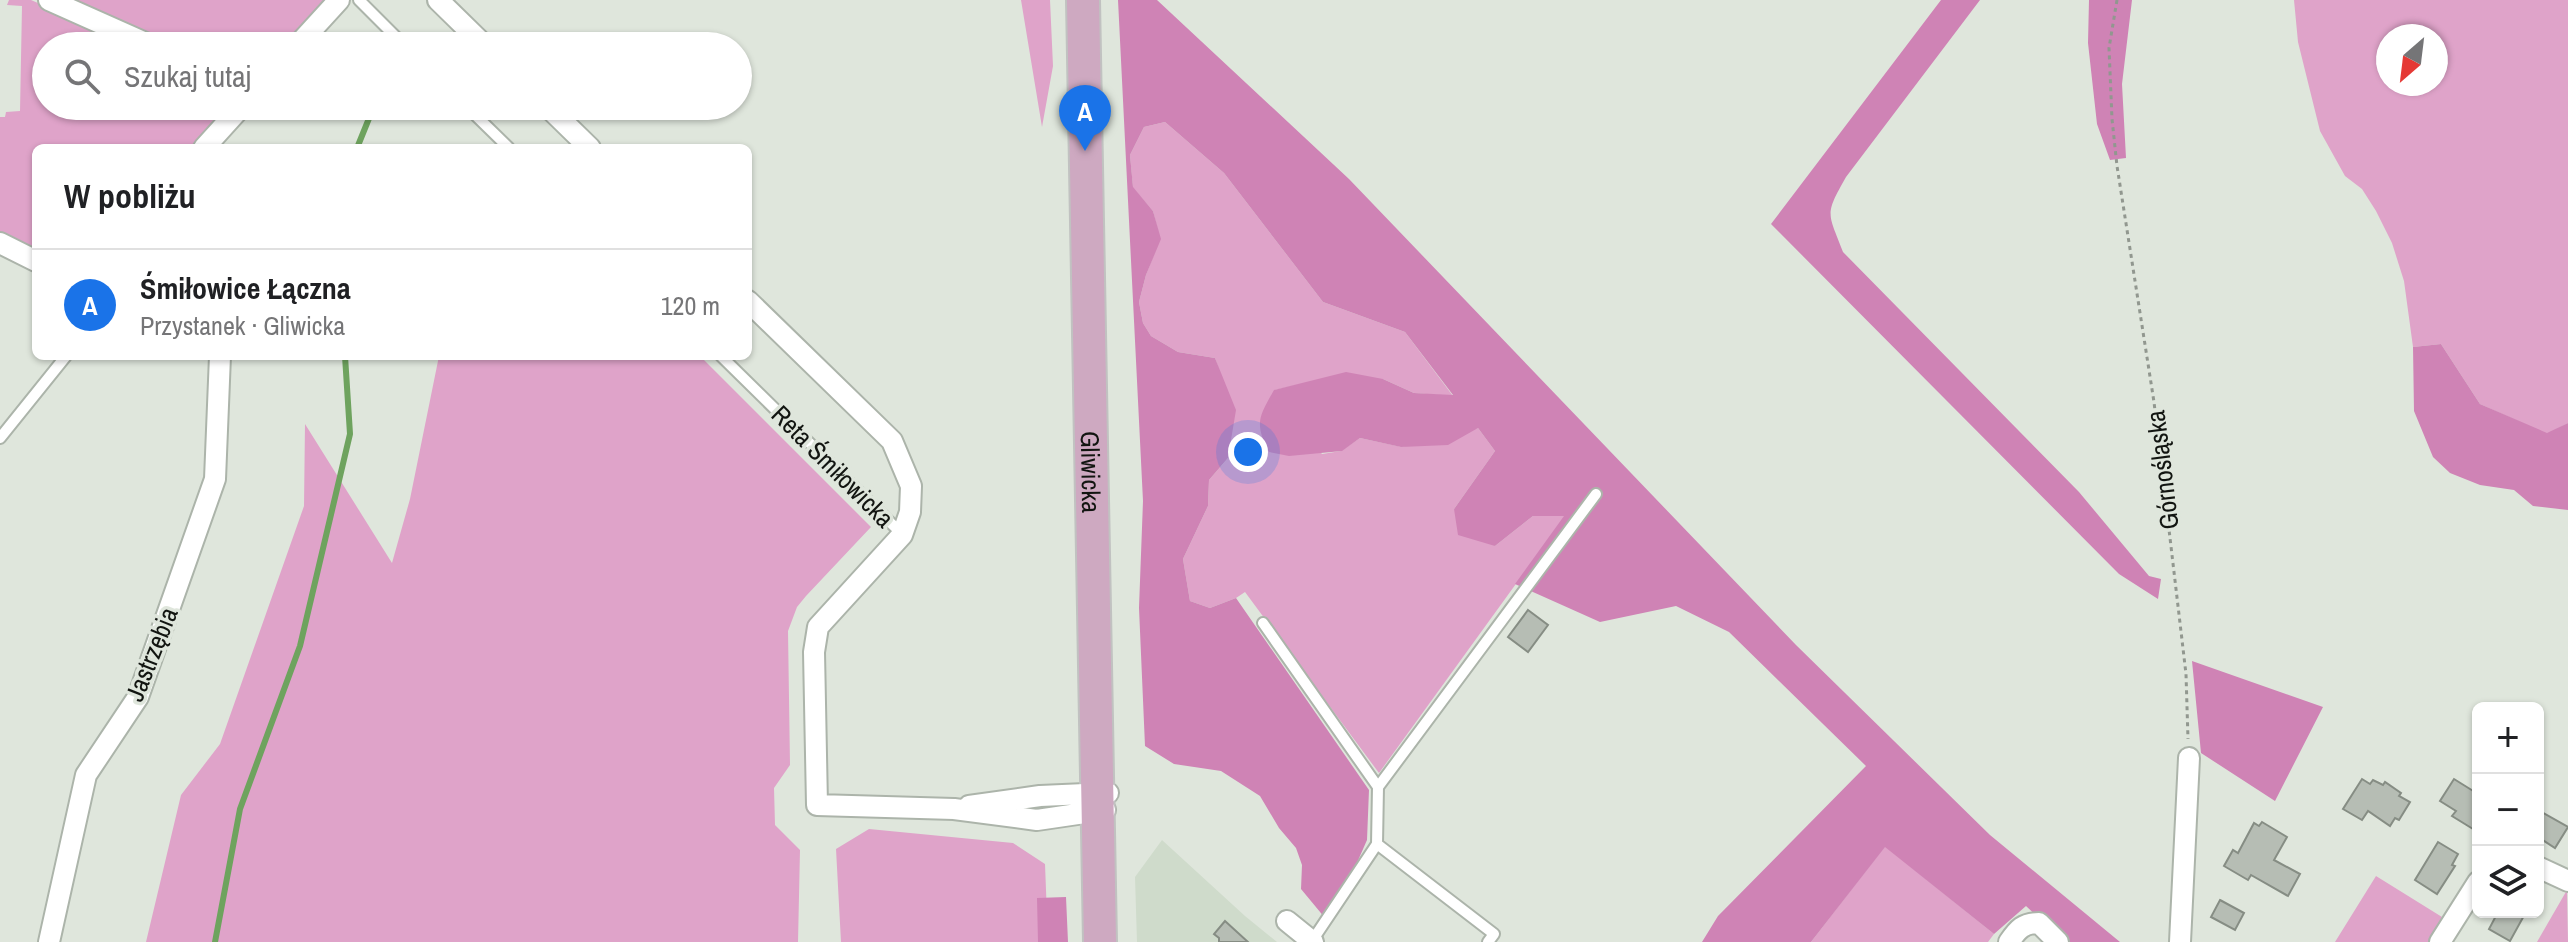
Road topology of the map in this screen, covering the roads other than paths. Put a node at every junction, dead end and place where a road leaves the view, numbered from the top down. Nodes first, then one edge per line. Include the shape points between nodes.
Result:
1 (49, 0) edge
2 (339, 0) edge
3 (359, 0) edge
4 (438, 0) edge
5 (1083, 0) edge
6 (121, 32) edge
7 (310, 32) edge
8 (391, 32) edge
9 (471, 32) edge
10 (234, 120) edge
11 (480, 120) edge
12 (561, 120) edge
13 (224, 140) edge
14 (505, 144) edge
15 (586, 144) edge
16 (3, 249) edge
17 (32, 260) edge
18 (752, 305) edge
19 (63, 360) edge
20 (220, 360) edge
21 (725, 360) edge
22 (0, 438) edge
23 (1596, 494) dead end
24 (902, 535) junction
25 (1263, 623) dead end
26 (2189, 758) road end
27 (1378, 787) junction
28 (1104, 801) junction
29 (1377, 844) junction
30 (2544, 870) edge
31 (2568, 881) edge
32 (2472, 891) edge
33 (1287, 921) dead end
34 (1313, 941) edge
35 (49, 942) edge
36 (1100, 942) edge
37 (1488, 942) edge
38 (2009, 942) edge
39 (2058, 942) edge
40 (2180, 942) edge
41 (2440, 942) edge

1 - 6 street
2 - 7 street
3 - 8 lane
4 - 9 street
5 - 28 main road, Gliwicka
10 - 13 street
11 - 14 lane
12 - 15 street
16 - 17 street
18 - 24 street, Reta Śmiłowicka via 892,441 911,486
19 - 22 lane
20 - 35 street, Jastrzębia via 215,479 138,697 86,775
21 - 24 lane, Reta Śmiłowicka
23 - 27 lane
24 - 28 street via 818,627 817,805 954,809 1037,820
25 - 27 lane
26 - 40 street
27 - 29 lane
28 - 36 main road, Gliwicka
29 - 34 lane
29 - 37 lane via 1494,934
30 - 31 street
32 - 41 street
33 - 34 street
38 - 39 street via 2019,928 2039,923

